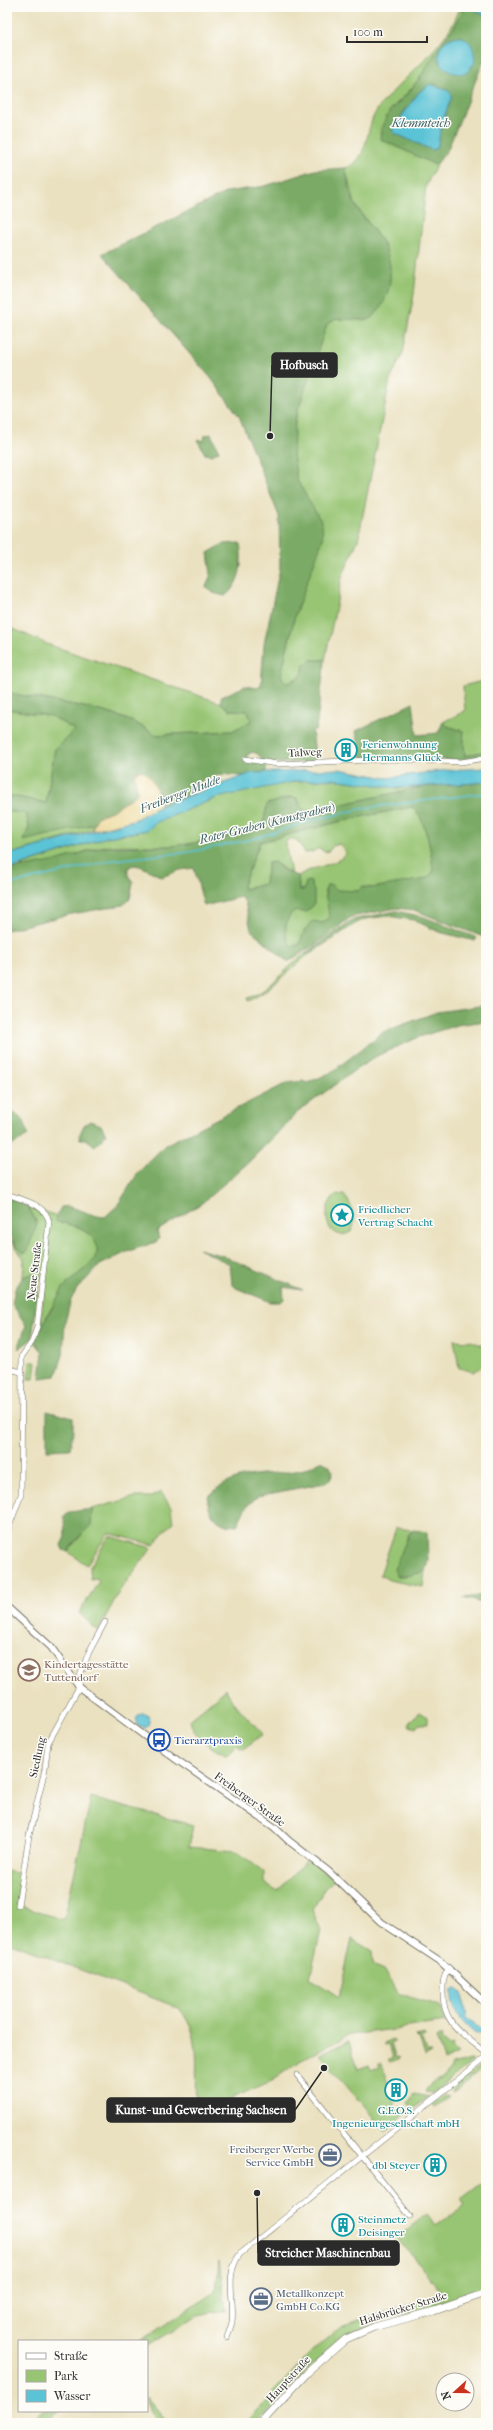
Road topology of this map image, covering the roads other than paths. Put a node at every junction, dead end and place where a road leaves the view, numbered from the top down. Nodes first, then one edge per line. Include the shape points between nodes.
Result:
1 (486, 758) edge
2 (245, 759) dead end
3 (7, 1194) edge
4 (7, 1368) edge
5 (21, 1372) junction
6 (7, 1532) edge
7 (7, 1607) edge
8 (104, 1622) dead end
9 (79, 1687) junction
10 (18, 1905) dead end
11 (449, 1968) junction
12 (486, 2004) edge
13 (486, 2053) edge
14 (486, 2057) edge
15 (297, 2075) dead end
16 (362, 2156) junction
17 (410, 2216) dead end
18 (486, 2293) edge
19 (227, 2337) dead end
20 (330, 2351) joint
21 (261, 2423) edge

1 - 2 street, Talweg via 461,762 392,759 277,764
3 - 5 street, Neue Straße via 35,1205 48,1214 49,1222 37,1327 32,1342 22,1356
4 - 5 street
5 - 6 street, Neue Straße via 22,1495
7 - 9 street, Freiberger Straße via 51,1647
8 - 9 street, Siedlung via 80,1675
9 - 10 street, Siedlung via 48,1743
9 - 11 street, Freiberger Straße via 177,1760 274,1826 289,1841 328,1870 381,1922
11 - 12 street, Freiberger Straße
11 - 13 street via 443,1979 442,2006 445,2013 450,2023
14 - 16 street
15 - 16 street
16 - 17 street
16 - 19 street via 240,2254 234,2262 232,2322
18 - 20 main road, Halsbrücker Straße via 354,2334
20 - 21 main road, Hauptstraße

